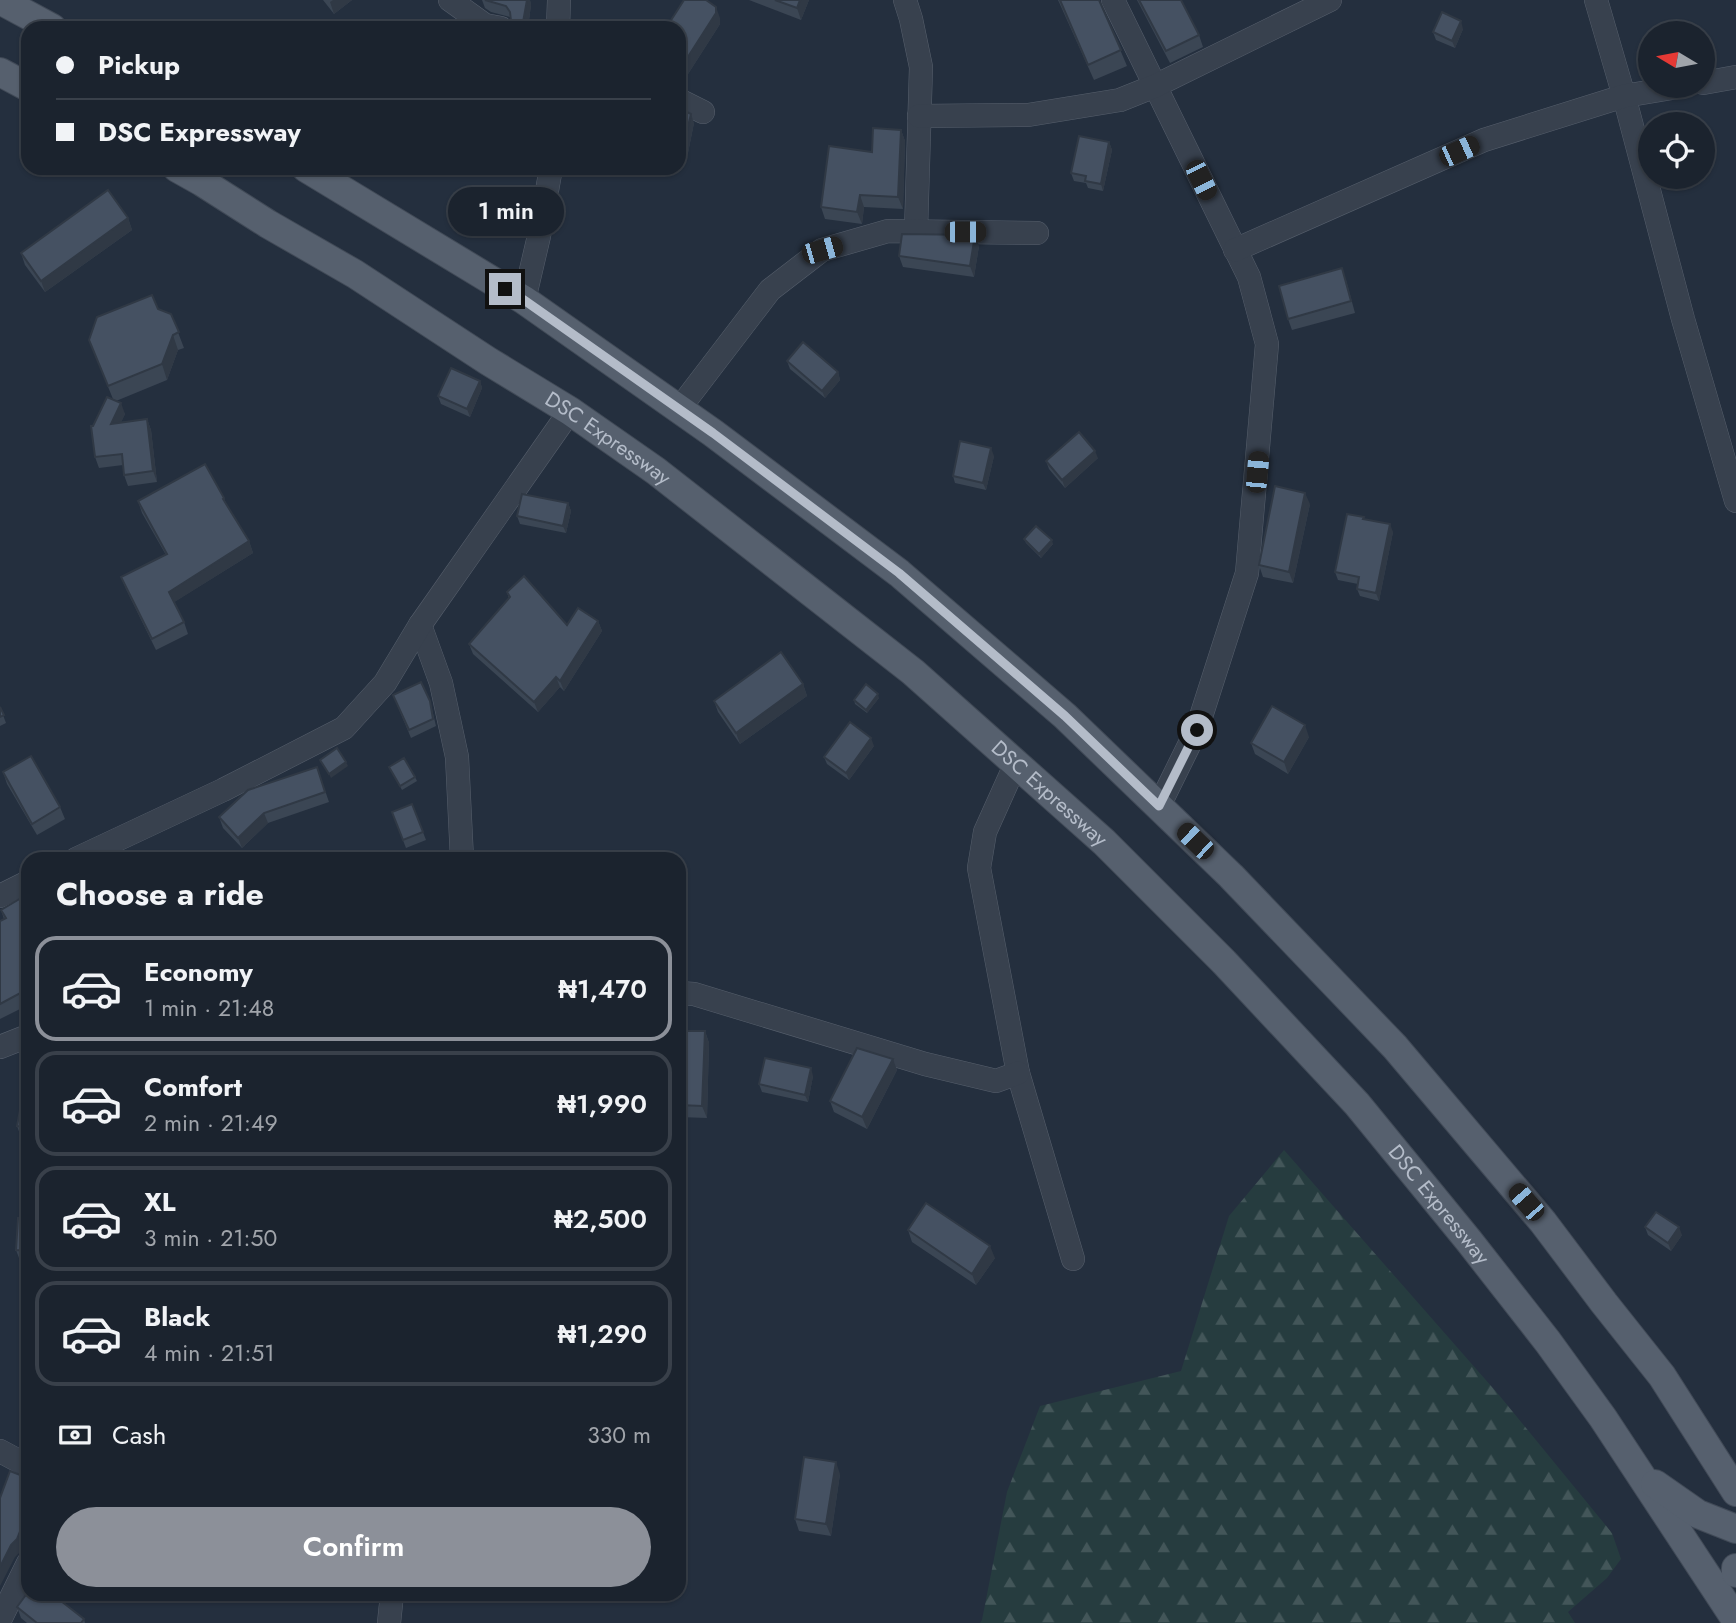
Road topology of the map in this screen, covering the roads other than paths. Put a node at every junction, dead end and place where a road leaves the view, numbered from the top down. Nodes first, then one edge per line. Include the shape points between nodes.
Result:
1 (450, 0) edge
2 (559, 0) edge
3 (905, 0) edge
4 (1113, 0) edge
5 (1330, 0) edge
6 (1596, 0) edge
7 (15, 4) edge
8 (41, 21) edge
9 (479, 21) edge
10 (558, 21) edge
11 (0, 72) edge
12 (1736, 77) edge
13 (1715, 81) edge
14 (21, 84) edge
15 (1155, 86) junction
16 (1638, 94) edge
17 (1624, 96) junction
18 (686, 104) edge
19 (703, 112) dead end
20 (919, 116) junction
21 (190, 175) edge
22 (318, 175) edge
23 (550, 175) edge
24 (916, 231) junction
25 (1037, 233) dead end
26 (1235, 250) junction
27 (524, 300) junction
28 (679, 409) junction
29 (570, 411) junction
30 (1736, 501) edge
31 (420, 625) junction
32 (1016, 763) junction
33 (1159, 806) junction
34 (93, 852) edge
35 (462, 852) edge
36 (21, 886) edge
37 (0, 896) edge
38 (686, 993) edge
39 (21, 1039) edge
40 (0, 1047) edge
41 (1018, 1073) junction
42 (1073, 1259) dead end
43 (0, 1451) edge
44 (21, 1462) edge
45 (1638, 1473) junction
46 (1736, 1492) edge
47 (1736, 1529) edge
48 (1736, 1568) edge
49 (1736, 1573) edge
50 (21, 1577) edge
51 (391, 1601) edge
52 (0, 1620) edge
53 (1736, 1620) edge
54 (389, 1623) edge

1 - 9 street
2 - 10 street
3 - 20 street via 921,67
4 - 15 street
5 - 15 street
6 - 17 street
7 - 8 main road
11 - 14 main road
12 - 13 street
15 - 20 street via 1119,100 1028,115
15 - 26 street
16 - 17 street
17 - 26 street via 1484,140
17 - 30 street
18 - 19 street
20 - 24 street
21 - 29 main road, DSC Expressway
22 - 27 main road
23 - 27 street
24 - 25 street
24 - 28 street via 888,231 822,250 770,290
26 - 33 street via 1249,277 1267,344 1247,573 1197,730
27 - 28 main road
28 - 33 main road via 899,573 1065,716
29 - 31 street
29 - 32 main road, DSC Expressway via 785,570 913,672
31 - 34 street via 385,683 344,728
31 - 35 street via 441,683 457,757
32 - 41 street via 985,832 979,868
32 - 45 main road, DSC Expressway via 1104,842 1357,1104 1548,1342
33 - 46 main road via 1395,1047 1543,1222 1662,1376
36 - 37 street
38 - 41 street via 925,1064 996,1081
39 - 40 street
41 - 42 street
43 - 44 street
45 - 47 main road via 1698,1514
45 - 53 main road, DSC Expressway
48 - 49 main road
50 - 52 street
51 - 54 street

